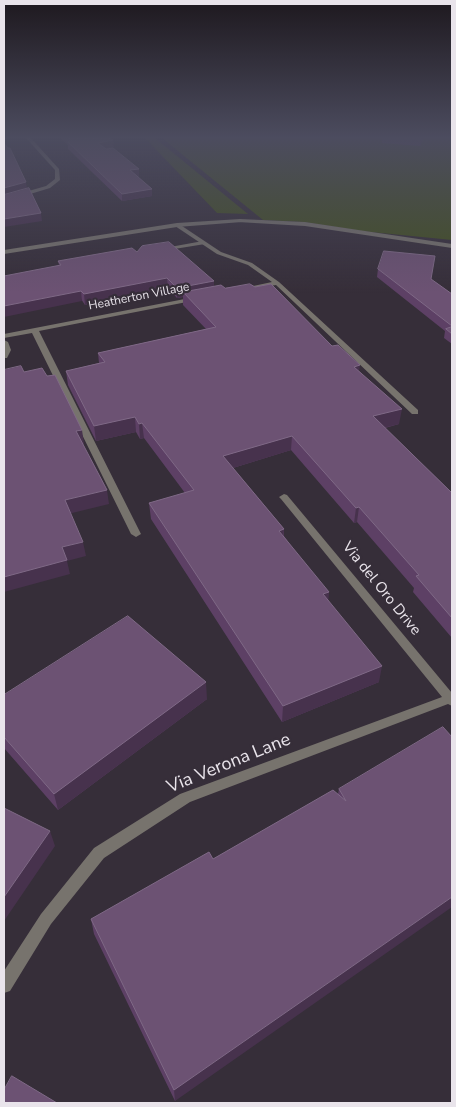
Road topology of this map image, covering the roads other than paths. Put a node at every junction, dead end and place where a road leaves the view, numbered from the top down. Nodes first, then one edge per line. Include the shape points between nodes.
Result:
1 (42, 190) edge
2 (4, 200) edge
3 (177, 225) junction
4 (203, 243) junction
5 (452, 246) edge
6 (158, 250) edge
7 (4, 252) edge
8 (277, 283) junction
9 (228, 292) edge
10 (199, 298) edge
11 (35, 331) junction
12 (4, 336) edge
13 (4, 342) edge
14 (4, 356) edge
15 (414, 412) dead end
16 (284, 496) dead end
17 (136, 534) dead end
18 (451, 700) edge
19 (4, 986) edge

1 - 2 street
3 - 4 street
3 - 5 street via 240,221 305,224
3 - 7 street
4 - 6 street
4 - 8 street via 219,254 250,264
8 - 9 street
8 - 15 street
10 - 11 street, Heatherton Village
11 - 12 street, Heatherton Village
11 - 17 street
13 - 14 street via 7,350
16 - 18 street, Via del Oro Drive
18 - 19 street, Via Verona Lane via 184,798 99,853 46,919

